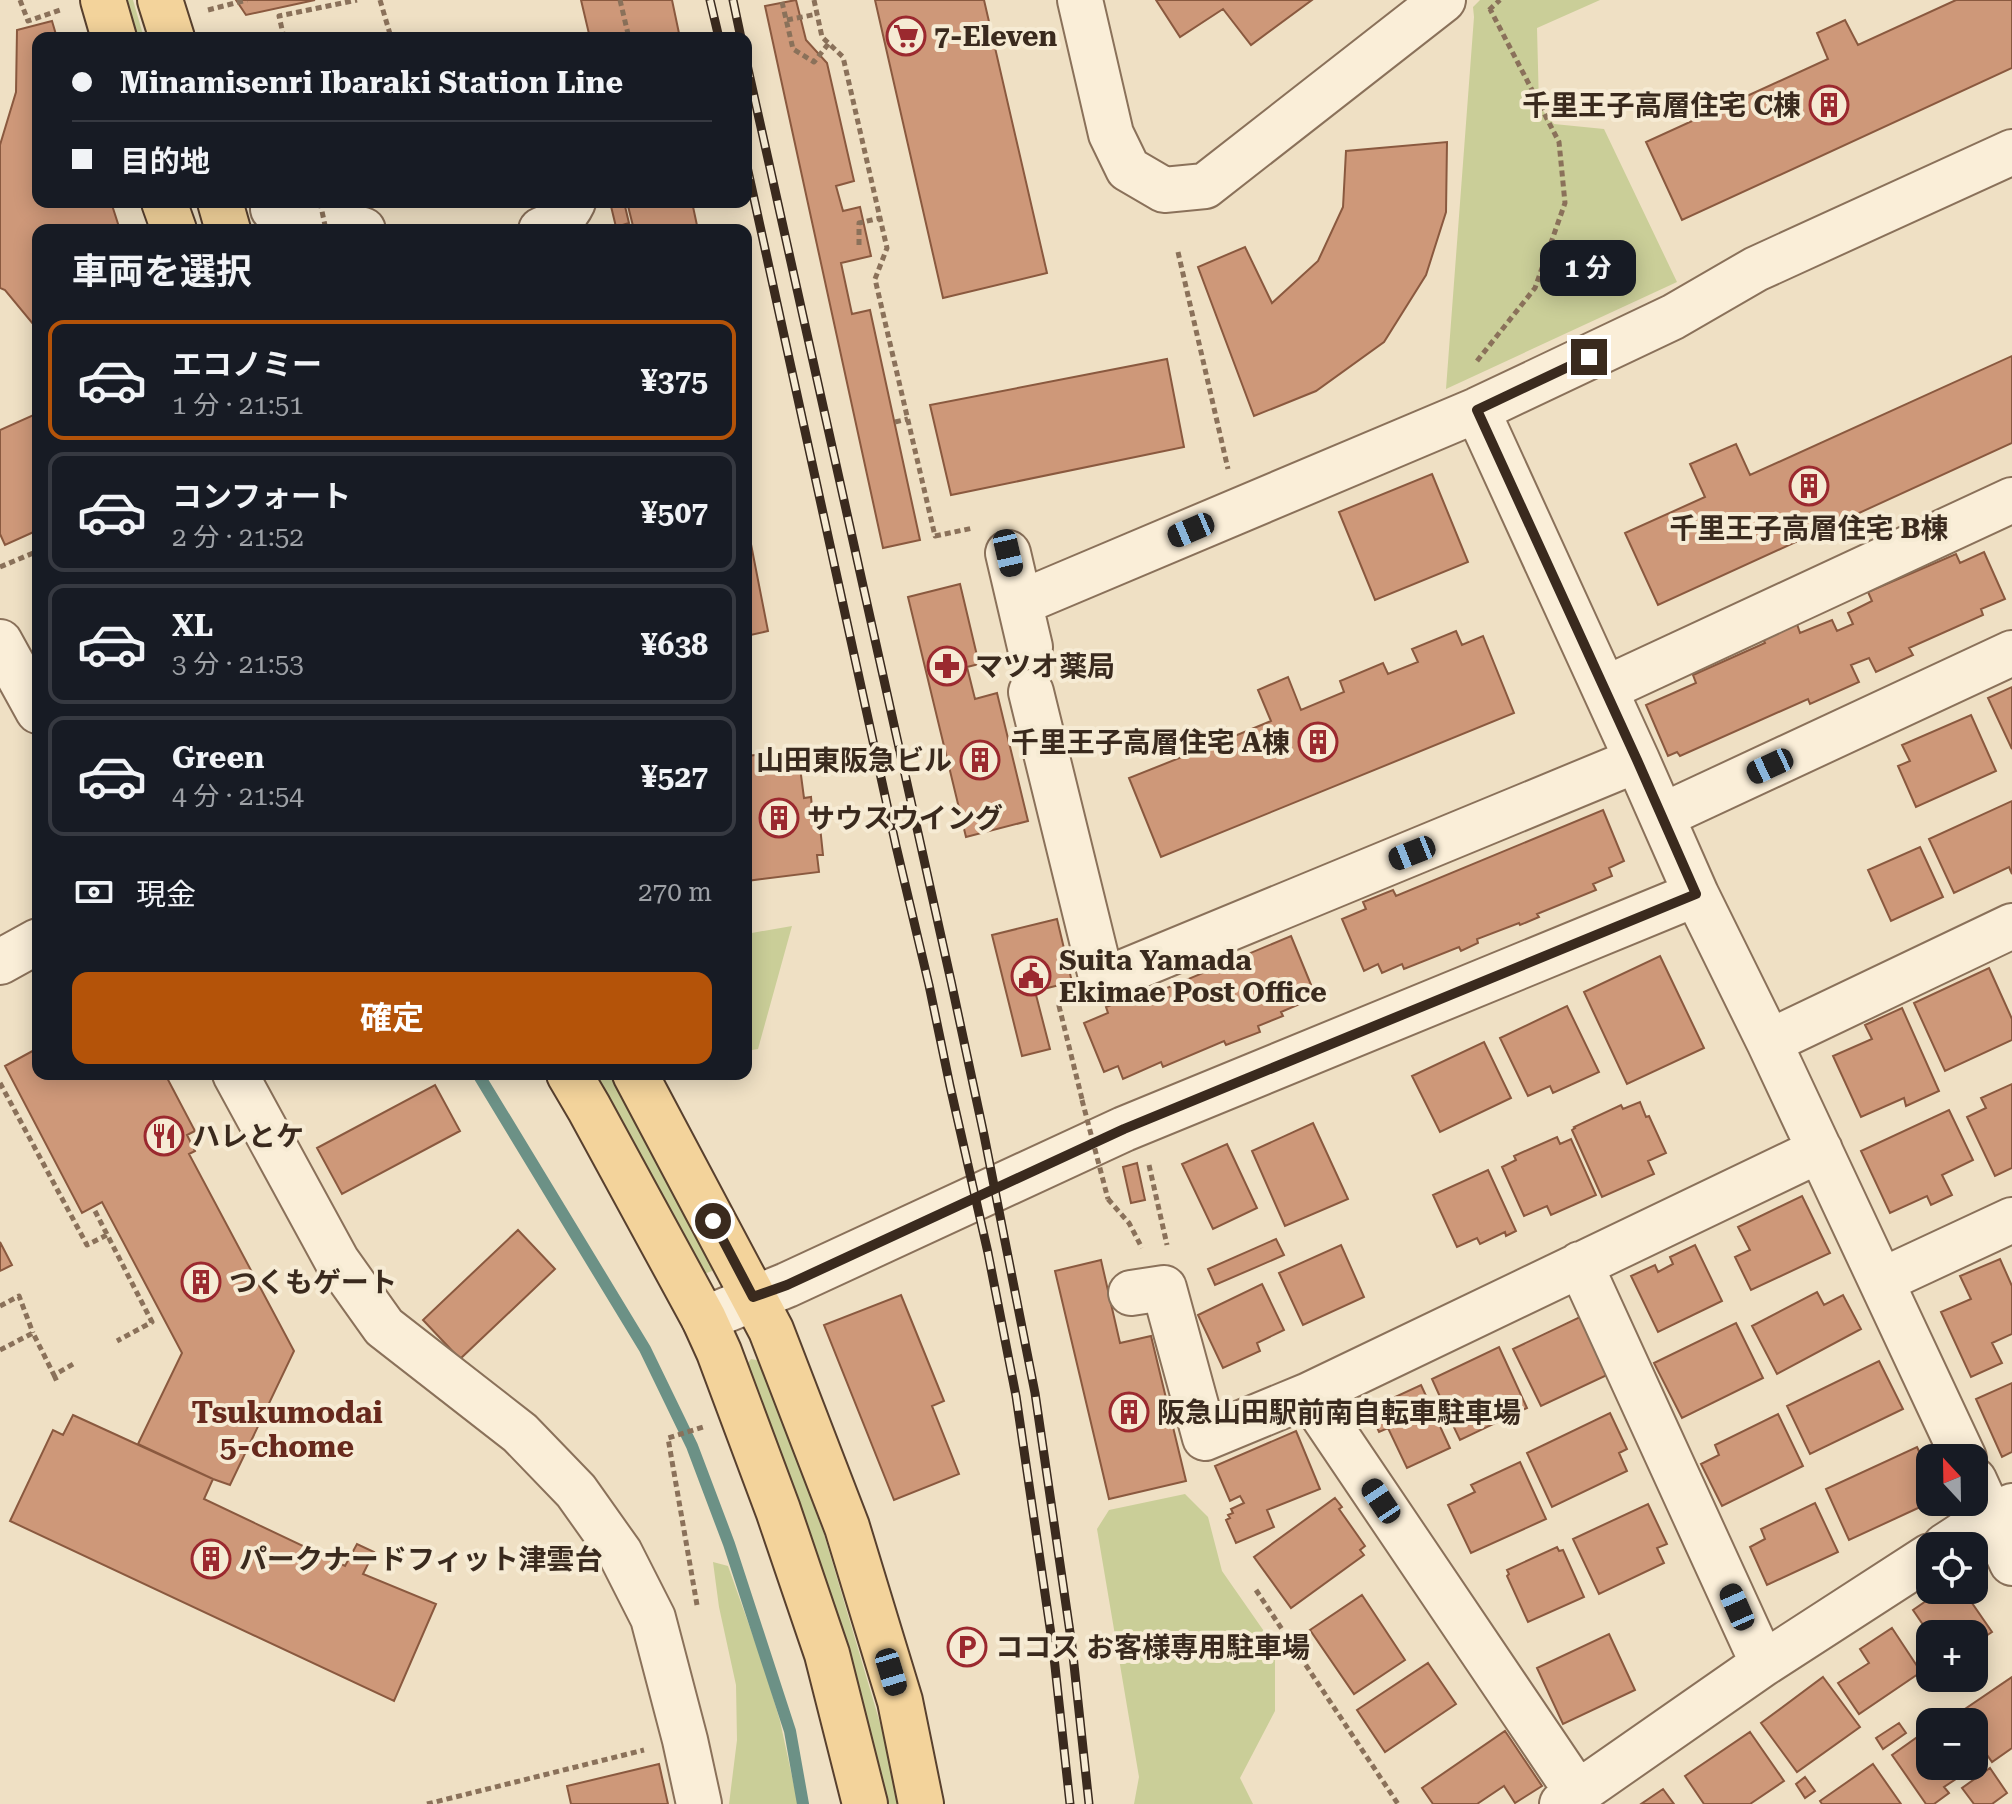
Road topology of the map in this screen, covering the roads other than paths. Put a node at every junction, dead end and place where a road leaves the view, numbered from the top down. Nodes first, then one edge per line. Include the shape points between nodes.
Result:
1 (160, 0) edge
2 (1080, 0) edge
3 (1443, 0) edge
4 (84, 5) edge
5 (109, 32) edge
6 (170, 32) edge
7 (2012, 152) edge
8 (270, 208) edge
9 (284, 208) edge
10 (570, 208) edge
11 (222, 222) edge
12 (342, 224) edge
13 (552, 224) edge
14 (1472, 391) junction
15 (2012, 500) edge
16 (993, 540) road end
17 (1020, 603) junction
18 (0, 642) edge
19 (1030, 647) dead end
20 (2012, 653) edge
21 (1605, 689) junction
22 (1031, 692) dead end
23 (32, 700) edge
24 (1637, 760) junction
25 (1662, 816) junction
26 (1696, 894) junction
27 (2012, 926) edge
28 (32, 944) edge
29 (0, 962) edge
30 (1769, 1042) junction
31 (238, 1080) edge
32 (572, 1080) edge
33 (638, 1080) edge
34 (1820, 1150) junction
35 (2012, 1220) edge
36 (1580, 1264) junction
37 (1155, 1278) road end
38 (1881, 1281) junction
39 (753, 1297) junction
40 (704, 1319) junction
41 (1309, 1395) junction
42 (1957, 1444) edge
43 (1992, 1501) edge
44 (1960, 1532) edge
45 (2012, 1563) edge
46 (1916, 1565) edge
47 (1763, 1664) junction
48 (1570, 1798) edge
49 (699, 1804) edge
50 (865, 1804) edge
51 (921, 1804) edge

1 - 6 main road
2 - 3 street via 1111,134 1128,169 1164,190 1205,186
4 - 5 main road
7 - 14 street via 1756,269 1673,317
8 - 11 street
9 - 12 street
10 - 13 street
14 - 17 street
14 - 21 street
15 - 21 street
16 - 17 street
17 - 19 street
18 - 23 street
20 - 25 street
21 - 24 street
22 - 24 street via 1102,981
24 - 25 street
25 - 26 street
26 - 30 street
26 - 39 street via 1124,1129
27 - 30 street
28 - 29 street
30 - 34 street
31 - 49 street via 337,1261 384,1327 520,1433 576,1491 620,1553 653,1618
32 - 40 main road
33 - 39 main road
34 - 36 street
34 - 38 street
35 - 38 street
36 - 41 street
36 - 47 street
37 - 41 street via 1205,1438
38 - 42 street
39 - 40 street
39 - 51 main road via 771,1330 847,1527 900,1701
40 - 50 main road via 823,1640
41 - 48 street
43 - 44 street
43 - 45 street
46 - 47 street
47 - 48 street

